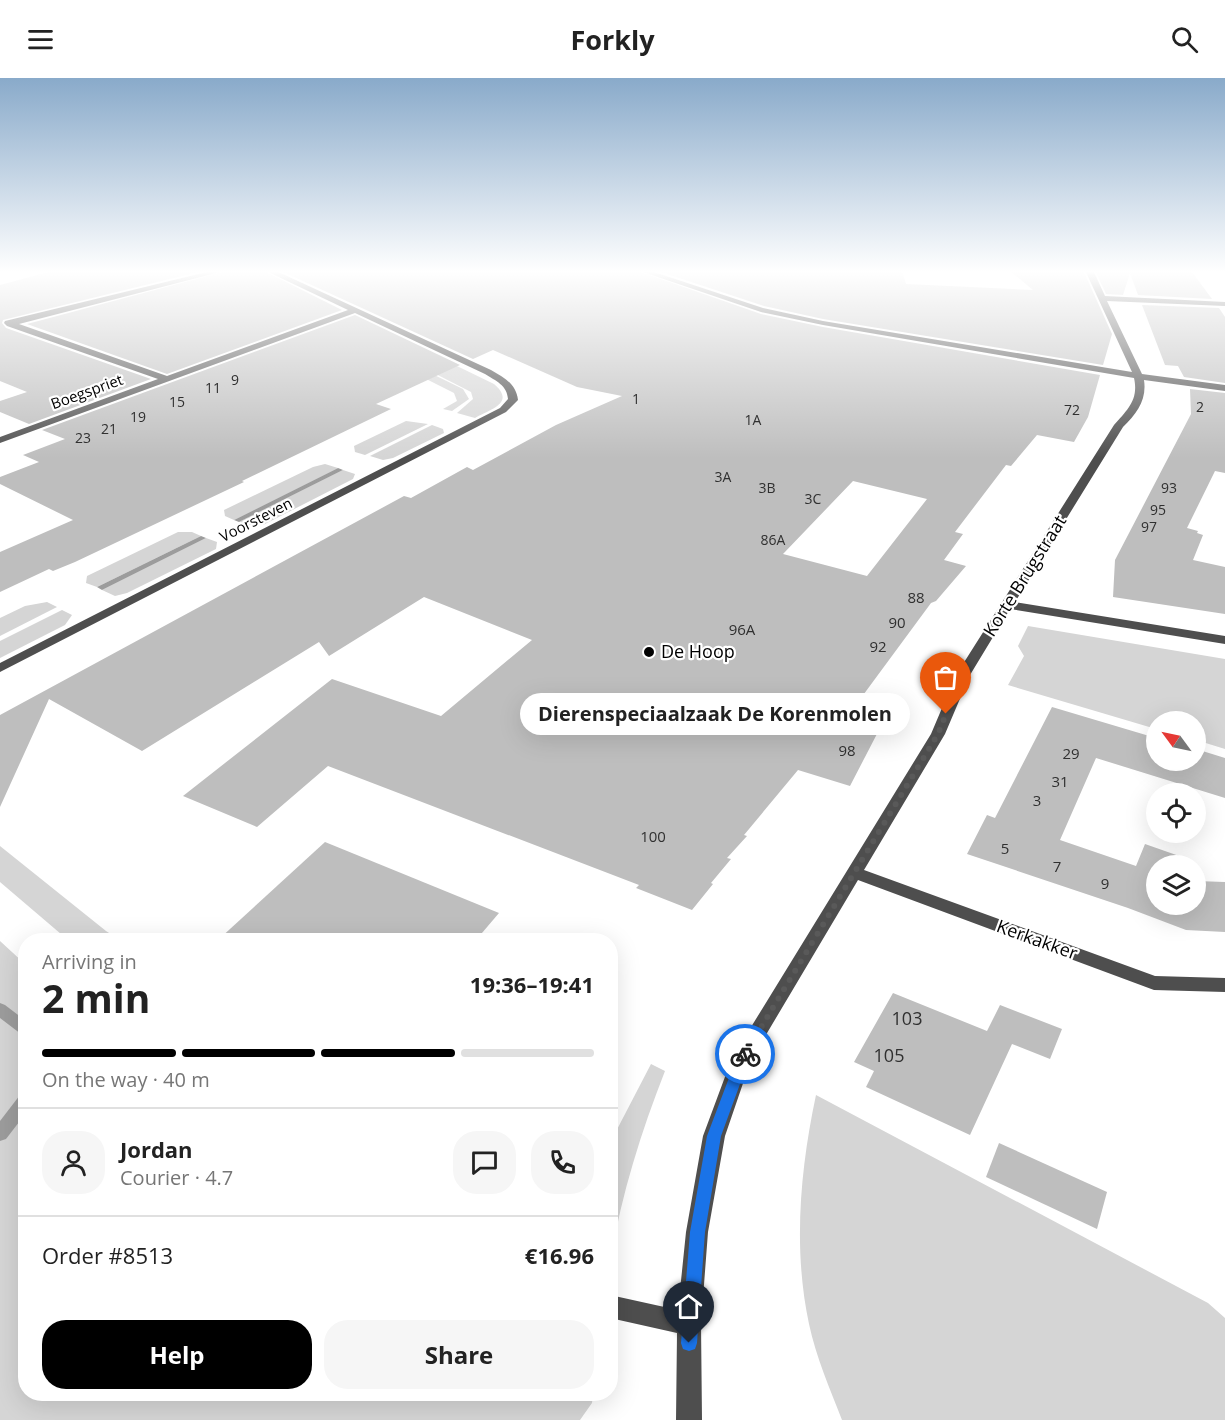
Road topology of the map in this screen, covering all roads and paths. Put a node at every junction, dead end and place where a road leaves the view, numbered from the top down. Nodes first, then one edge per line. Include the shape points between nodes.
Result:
1 (34, 333) edge
2 (292, 333) edge
3 (402, 333) edge
4 (881, 333) edge
5 (1119, 333) edge
6 (1138, 375) junction
7 (166, 379) junction
8 (1225, 388) edge
9 (0, 440) edge
10 (1007, 605) junction
11 (1225, 640) edge
12 (0, 668) edge
13 (853, 872) junction
14 (1225, 986) edge
15 (618, 1308) edge
16 (689, 1324) junction
17 (689, 1420) edge

1 - 7 street
2 - 7 street, Boegspriet
3 - 12 street, Voorsteven via 502,380 512,390 513,400 503,411
4 - 6 street
5 - 6 street, Korte Brugstraat
6 - 8 street
6 - 10 street, Korte Brugstraat via 1141,398 1134,411 1119,425
7 - 9 street, Boegspriet
10 - 11 street
10 - 13 street, Korte Brugstraat via 963,675 938,734
13 - 14 street, Kerkakker via 1154,983
13 - 16 street, Korte Brugstraat via 742,1058 718,1124 697,1232
15 - 16 street
16 - 17 street, Korte Brugstraat

